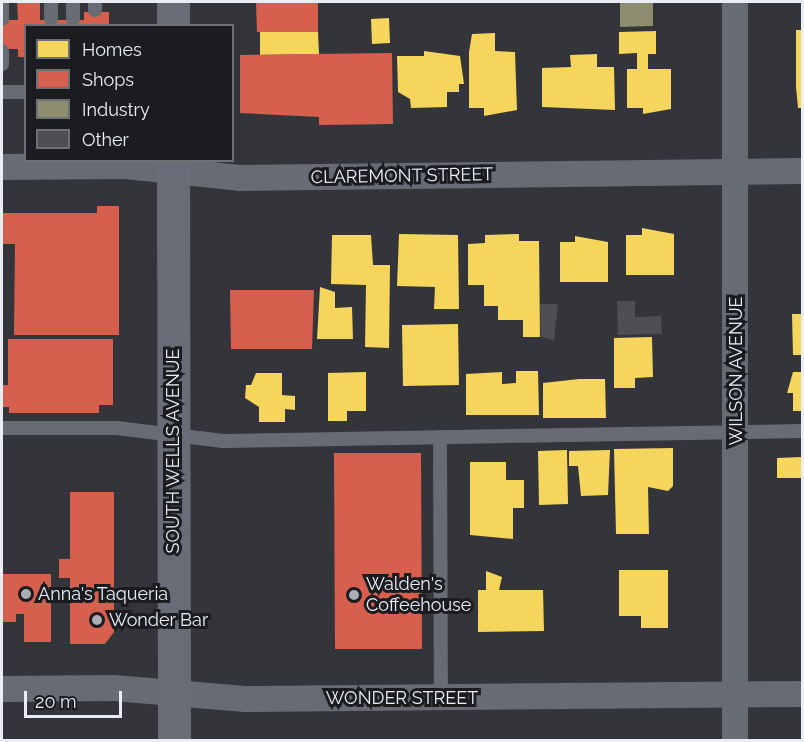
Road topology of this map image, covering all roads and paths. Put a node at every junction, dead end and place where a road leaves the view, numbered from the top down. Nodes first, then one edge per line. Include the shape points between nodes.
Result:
1 (2, 2) edge
2 (51, 2) edge
3 (73, 2) edge
4 (173, 2) edge
5 (735, 2) edge
6 (2, 19) edge
7 (51, 19) dead end
8 (73, 19) dead end
9 (173, 24) edge
10 (2, 51) edge
11 (2, 64) edge
12 (2, 92) edge
13 (24, 92) edge
14 (29, 164) edge
15 (173, 166) edge
16 (2, 167) edge
17 (802, 171) edge
18 (737, 172) junction
19 (2, 428) edge
20 (802, 431) edge
21 (736, 432) junction
22 (173, 435) junction
23 (440, 436) junction
24 (2, 689) edge
25 (174, 694) junction
26 (802, 694) edge
27 (735, 695) junction
28 (441, 699) junction
29 (174, 741) edge
30 (735, 741) edge

1 - 6 lane
2 - 7 lane
3 - 8 lane
4 - 9 main road
5 - 18 street, WILSON AVENUE
10 - 11 lane
12 - 13 lane
14 - 15 street, CLAREMONT STREET
14 - 16 street, CLAREMONT STREET
15 - 18 street, CLAREMONT STREET via 241,178
15 - 22 main road, SOUTH WELLS AVENUE
17 - 18 street, CLAREMONT STREET
18 - 21 street, WILSON AVENUE
19 - 22 lane via 117,428
20 - 21 lane
21 - 23 lane
21 - 27 street, WILSON AVENUE
22 - 23 lane via 223,441
22 - 25 main road, SOUTH WELLS AVENUE
23 - 28 lane
24 - 25 street, WONDER STREET
25 - 28 street, WONDER STREET
25 - 29 main road, SOUTH WELLS AVENUE
26 - 27 street, WONDER STREET
27 - 28 street, WONDER STREET
27 - 30 street, WILSON AVENUE

